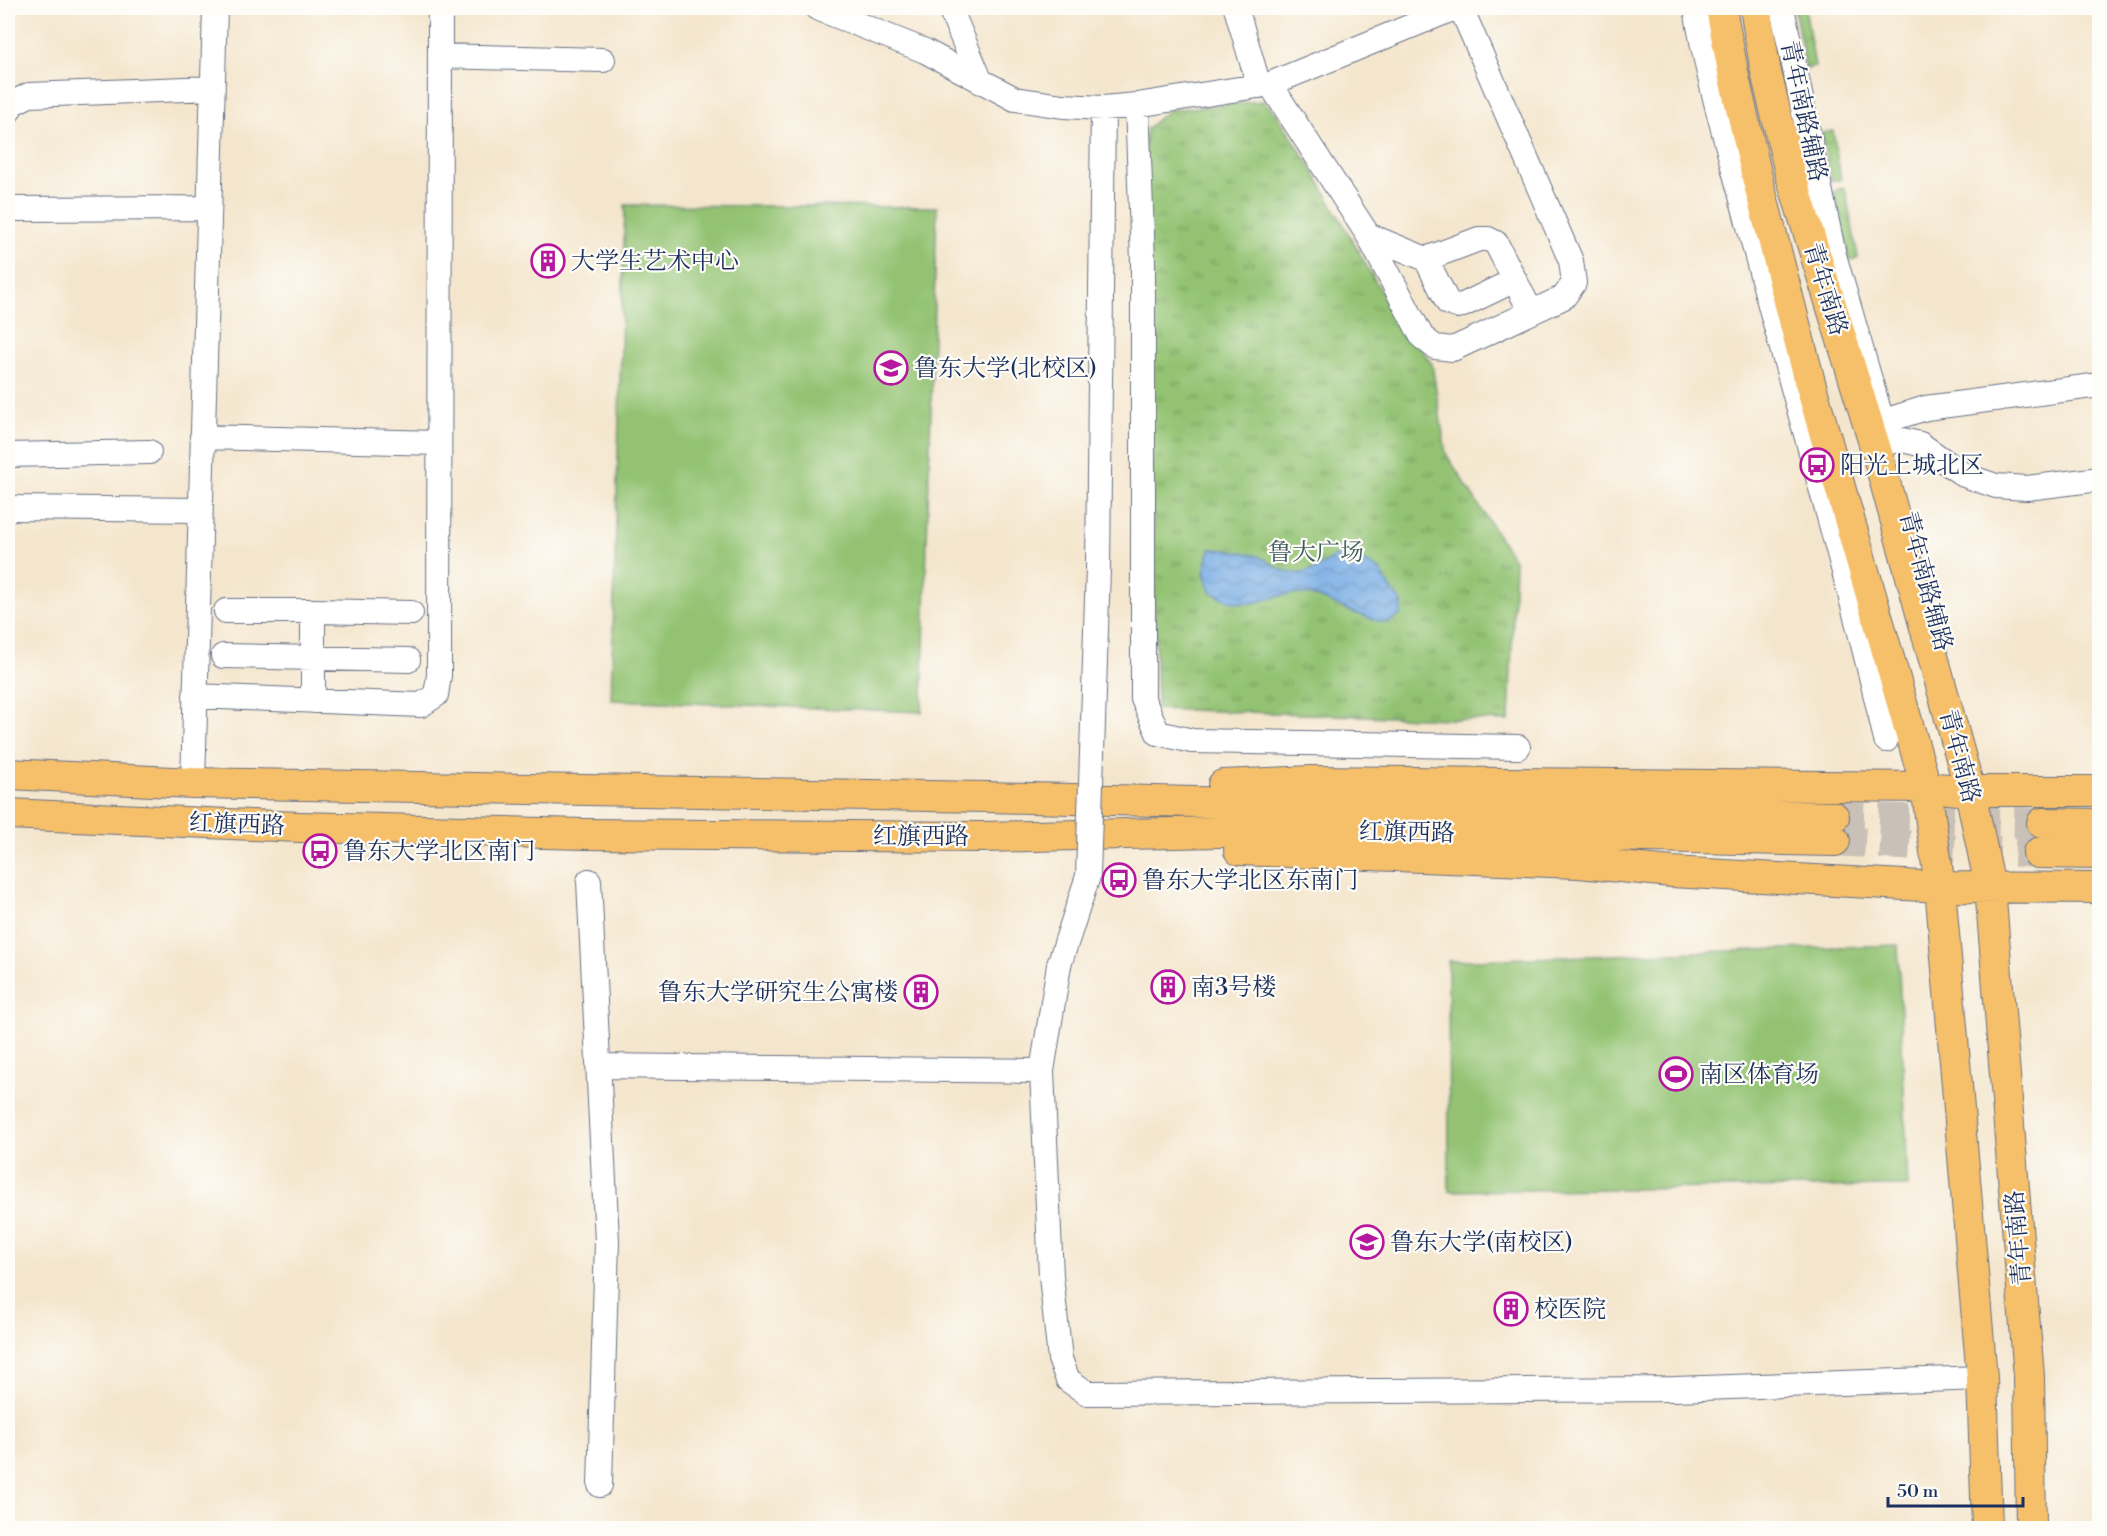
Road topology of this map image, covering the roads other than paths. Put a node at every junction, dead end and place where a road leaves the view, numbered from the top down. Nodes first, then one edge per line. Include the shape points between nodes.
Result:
1 (215, 8) edge
2 (440, 8) edge
3 (817, 8) edge
4 (950, 8) edge
5 (1236, 8) edge
6 (1455, 8) edge
7 (1461, 8) edge
8 (1696, 8) edge
9 (1721, 8) edge
10 (1755, 8) edge
11 (1782, 8) edge
12 (440, 56) junction
13 (603, 60) dead end
14 (981, 82) junction
15 (1264, 85) junction
16 (212, 88) junction
17 (1137, 105) junction
18 (1103, 108) junction
19 (8, 112) edge
20 (209, 208) junction
21 (8, 209) edge
22 (1368, 235) junction
23 (1426, 258) junction
24 (1515, 280) junction
25 (1531, 312) junction
26 (2100, 385) edge
27 (1879, 436) junction
28 (202, 437) junction
29 (439, 443) junction
30 (149, 452) dead end
31 (8, 455) edge
32 (2100, 479) edge
33 (8, 508) edge
34 (200, 510) junction
35 (226, 611) dead end
36 (313, 611) junction
37 (411, 613) dead end
38 (223, 656) dead end
39 (313, 657) junction
40 (408, 660) dead end
41 (195, 696) junction
42 (313, 700) junction
43 (1886, 740) dead end
44 (1518, 747) dead end
45 (8, 774) edge
46 (1968, 781) junction
47 (193, 783) junction
48 (1926, 787) junction
49 (2100, 791) edge
50 (986, 797) junction
51 (8, 814) edge
52 (2042, 823) tunnel mouth
53 (2100, 824) edge
54 (981, 837) junction
55 (2038, 853) tunnel mouth
56 (2100, 854) edge
57 (589, 881) dead end
58 (1940, 887) junction
59 (1990, 887) junction
60 (2100, 888) edge
61 (600, 1066) junction
62 (1042, 1071) junction
63 (1982, 1378) junction
64 (600, 1485) dead end
65 (1987, 1528) edge
66 (2031, 1528) edge

1 - 16 lane
2 - 12 lane
3 - 14 lane via 925,51
4 - 14 lane
5 - 15 lane
6 - 15 lane
7 - 25 lane via 1571,261 1574,283 1564,297
8 - 43 lane via 1751,236 1867,655
9 - 48 main road, 青年南路 via 1763,200 1811,386
10 - 27 main road, 青年南路 via 1790,173
11 - 27 lane, 青年南路辅路 via 1834,255
12 - 13 lane
12 - 29 lane
14 - 18 lane via 1016,99
15 - 17 lane
15 - 22 lane
16 - 19 lane via 29,95 13,104
16 - 20 lane
17 - 18 lane
17 - 44 lane via 1143,272 1143,699 1158,733 1192,741
18 - 62 lane, bridge via 1098,568 1088,876 1059,965
20 - 21 lane
20 - 28 lane
22 - 23 lane
22 - 25 lane via 1422,337 1436,347 1453,350
23 - 24 lane via 1488,239 1496,243
23 - 24 lane via 1448,303 1456,306
24 - 25 lane
26 - 27 lane via 1926,408
27 - 32 lane via 1920,444 1964,475 1996,486 2027,488
27 - 46 main road, 青年南路
28 - 29 lane
28 - 34 lane
29 - 42 lane via 436,695 421,705
30 - 31 lane
33 - 34 lane
34 - 41 lane
35 - 36 lane
36 - 37 lane
36 - 39 lane
38 - 39 lane
39 - 40 lane
39 - 42 lane
41 - 42 lane
41 - 47 lane
45 - 47 main road, 红旗西路
46 - 48 main road
46 - 49 main road
46 - 59 main road, 青年南路
47 - 50 main road, 红旗西路
48 - 50 main road via 1311,781
48 - 58 main road, 青年南路
50 - 54 main road, 红旗西路 via 1835,829 1313,830
51 - 54 main road, 红旗西路 via 586,834
52 - 53 main road
54 - 58 main road via 1579,863
55 - 56 main road
57 - 61 lane
58 - 59 main road
58 - 63 main road, 青年南路
59 - 60 main road
59 - 66 main road, 青年南路 via 2029,1377
61 - 62 lane
61 - 64 lane via 607,1241
62 - 63 lane via 1051,1276 1060,1359 1068,1380 1088,1393 1675,1389
63 - 65 main road, 青年南路

